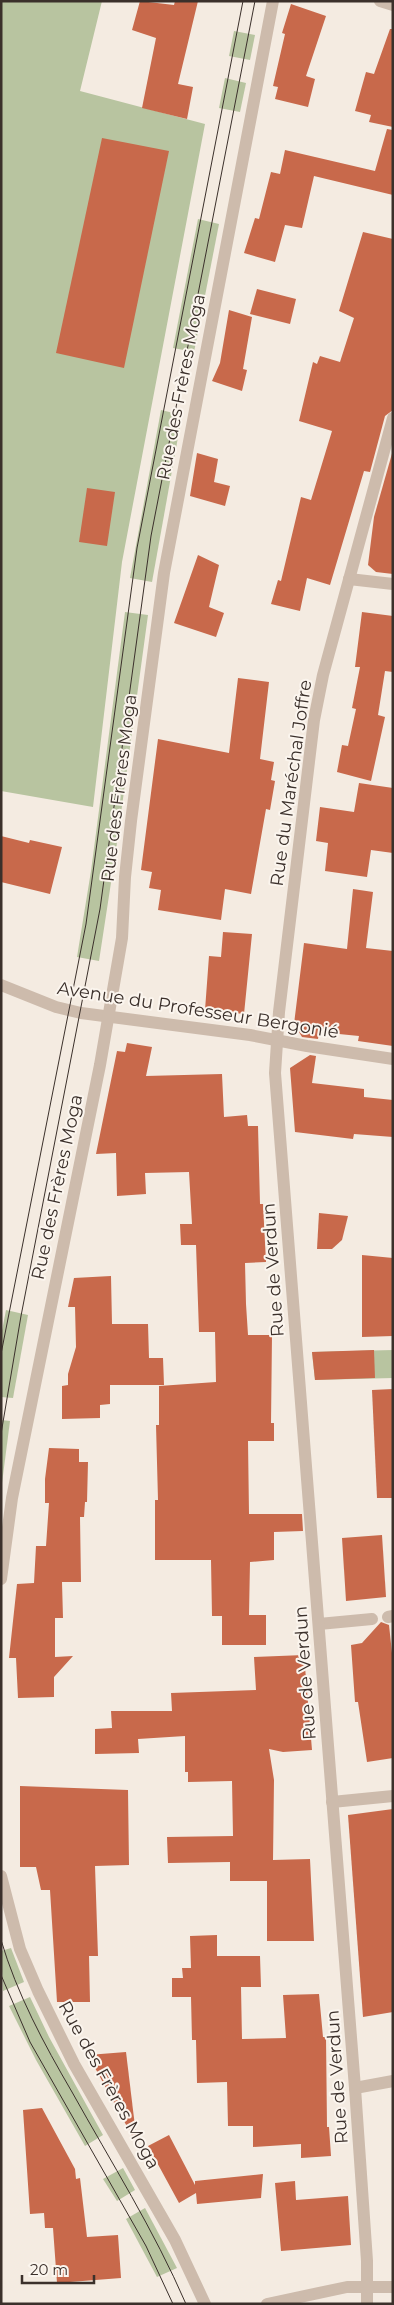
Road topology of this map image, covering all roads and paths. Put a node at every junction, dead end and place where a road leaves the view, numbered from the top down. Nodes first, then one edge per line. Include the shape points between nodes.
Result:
1 (272, 1) edge
2 (380, 1) edge
3 (393, 6) edge
4 (393, 418) edge
5 (348, 579) junction
6 (393, 584) edge
7 (1, 985) edge
8 (107, 1017) junction
9 (276, 1040) junction
10 (393, 1059) edge
11 (1, 1579) edge
12 (372, 1619) dead end
13 (319, 1624) junction
14 (393, 1796) edge
15 (332, 1802) junction
16 (1, 1876) edge
17 (6, 1914) edge
18 (393, 2081) edge
19 (355, 2088) junction
20 (393, 2286) edge
21 (367, 2287) junction
22 (205, 2304) edge
23 (267, 2304) edge
24 (367, 2304) edge

1 - 8 street, Rue des Frères Moga via 164,572 131,821 122,938
2 - 3 street
4 - 5 street, Rue du Maréchal Joffre
5 - 6 street
5 - 9 street, Rue du Maréchal Joffre via 314,720
7 - 8 street, Avenue du Professeur Bergonié via 56,1007
8 - 9 street, Avenue du Professeur Bergonié
8 - 11 street, Rue des Frères Moga via 12,1498
9 - 10 street, Avenue du Professeur Bergonié
9 - 13 street, Rue de Verdun via 275,1073
12 - 13 street
13 - 15 street, Rue de Verdun
14 - 15 street
15 - 19 street, Rue de Verdun
16 - 17 street, Rue des Frères Moga
17 - 22 street, Rue des Frères Moga via 38,1991 74,2064 175,2240
18 - 19 street
19 - 21 street, Rue de Verdun
20 - 21 street
21 - 23 street
21 - 24 street, Rue de Verdun

